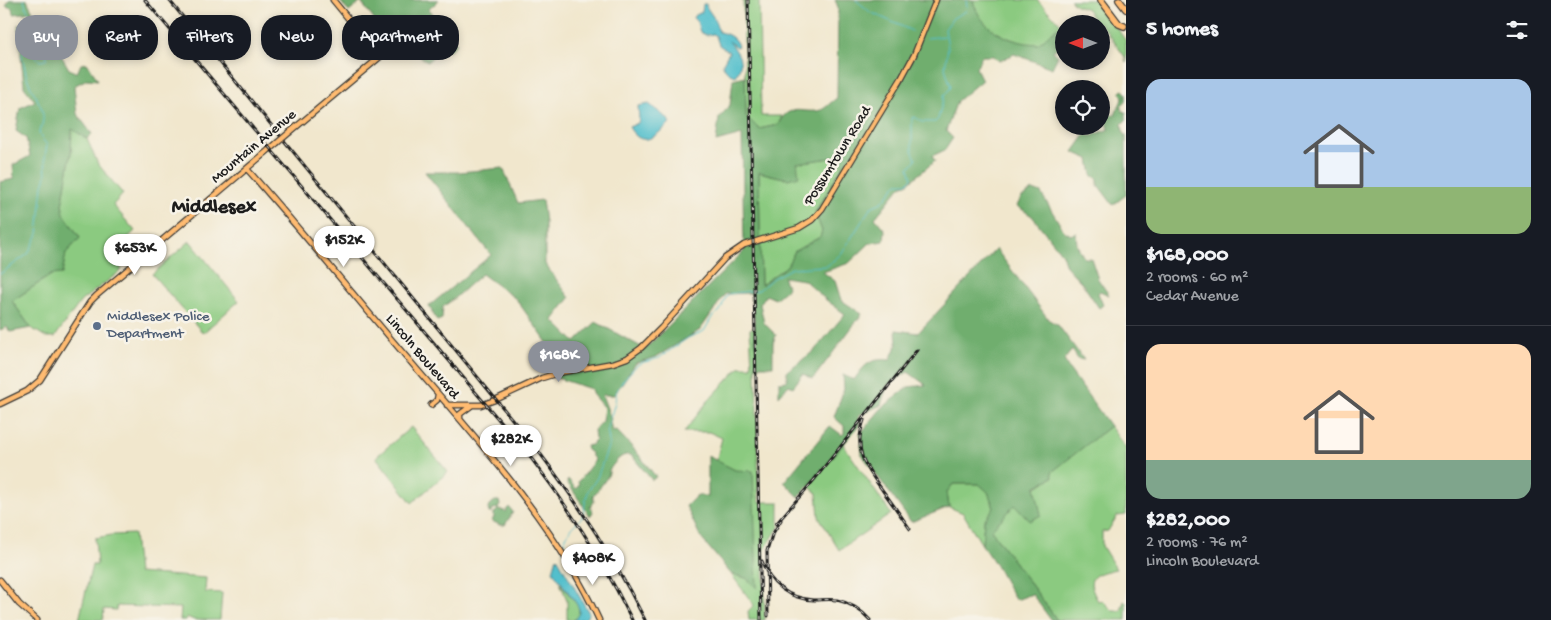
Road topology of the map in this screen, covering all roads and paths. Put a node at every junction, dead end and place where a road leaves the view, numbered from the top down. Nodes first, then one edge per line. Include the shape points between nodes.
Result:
1 (332, 0) edge
2 (936, 0) edge
3 (1100, 0) edge
4 (1106, 0) edge
5 (1120, 0) edge
6 (1126, 9) edge
7 (1125, 27) edge
8 (247, 169) junction
9 (438, 394) junction
10 (0, 404) edge
11 (431, 404) dead end
12 (446, 404) junction
13 (474, 405) junction
14 (460, 420) junction
15 (0, 580) edge
16 (38, 620) edge
17 (599, 620) edge

1 - 8 main road, Mountain Avenue, bridge via 380,57
2 - 13 main road, Possumtown Road via 906,71 822,210 812,220 799,228 734,250 641,348 621,361 558,373 490,402
3 - 7 highway
4 - 7 highway
5 - 6 highway
8 - 9 main road, Lincoln Boulevard
8 - 10 main road, Mountain Avenue via 96,296 40,380 27,391
9 - 11 main road via 437,400
9 - 12 main road, Lincoln Boulevard
12 - 13 main road
12 - 14 main road, Lincoln Boulevard
13 - 14 main road via 460,414
14 - 17 main road, Lincoln Boulevard via 516,488 559,550
15 - 16 main road

